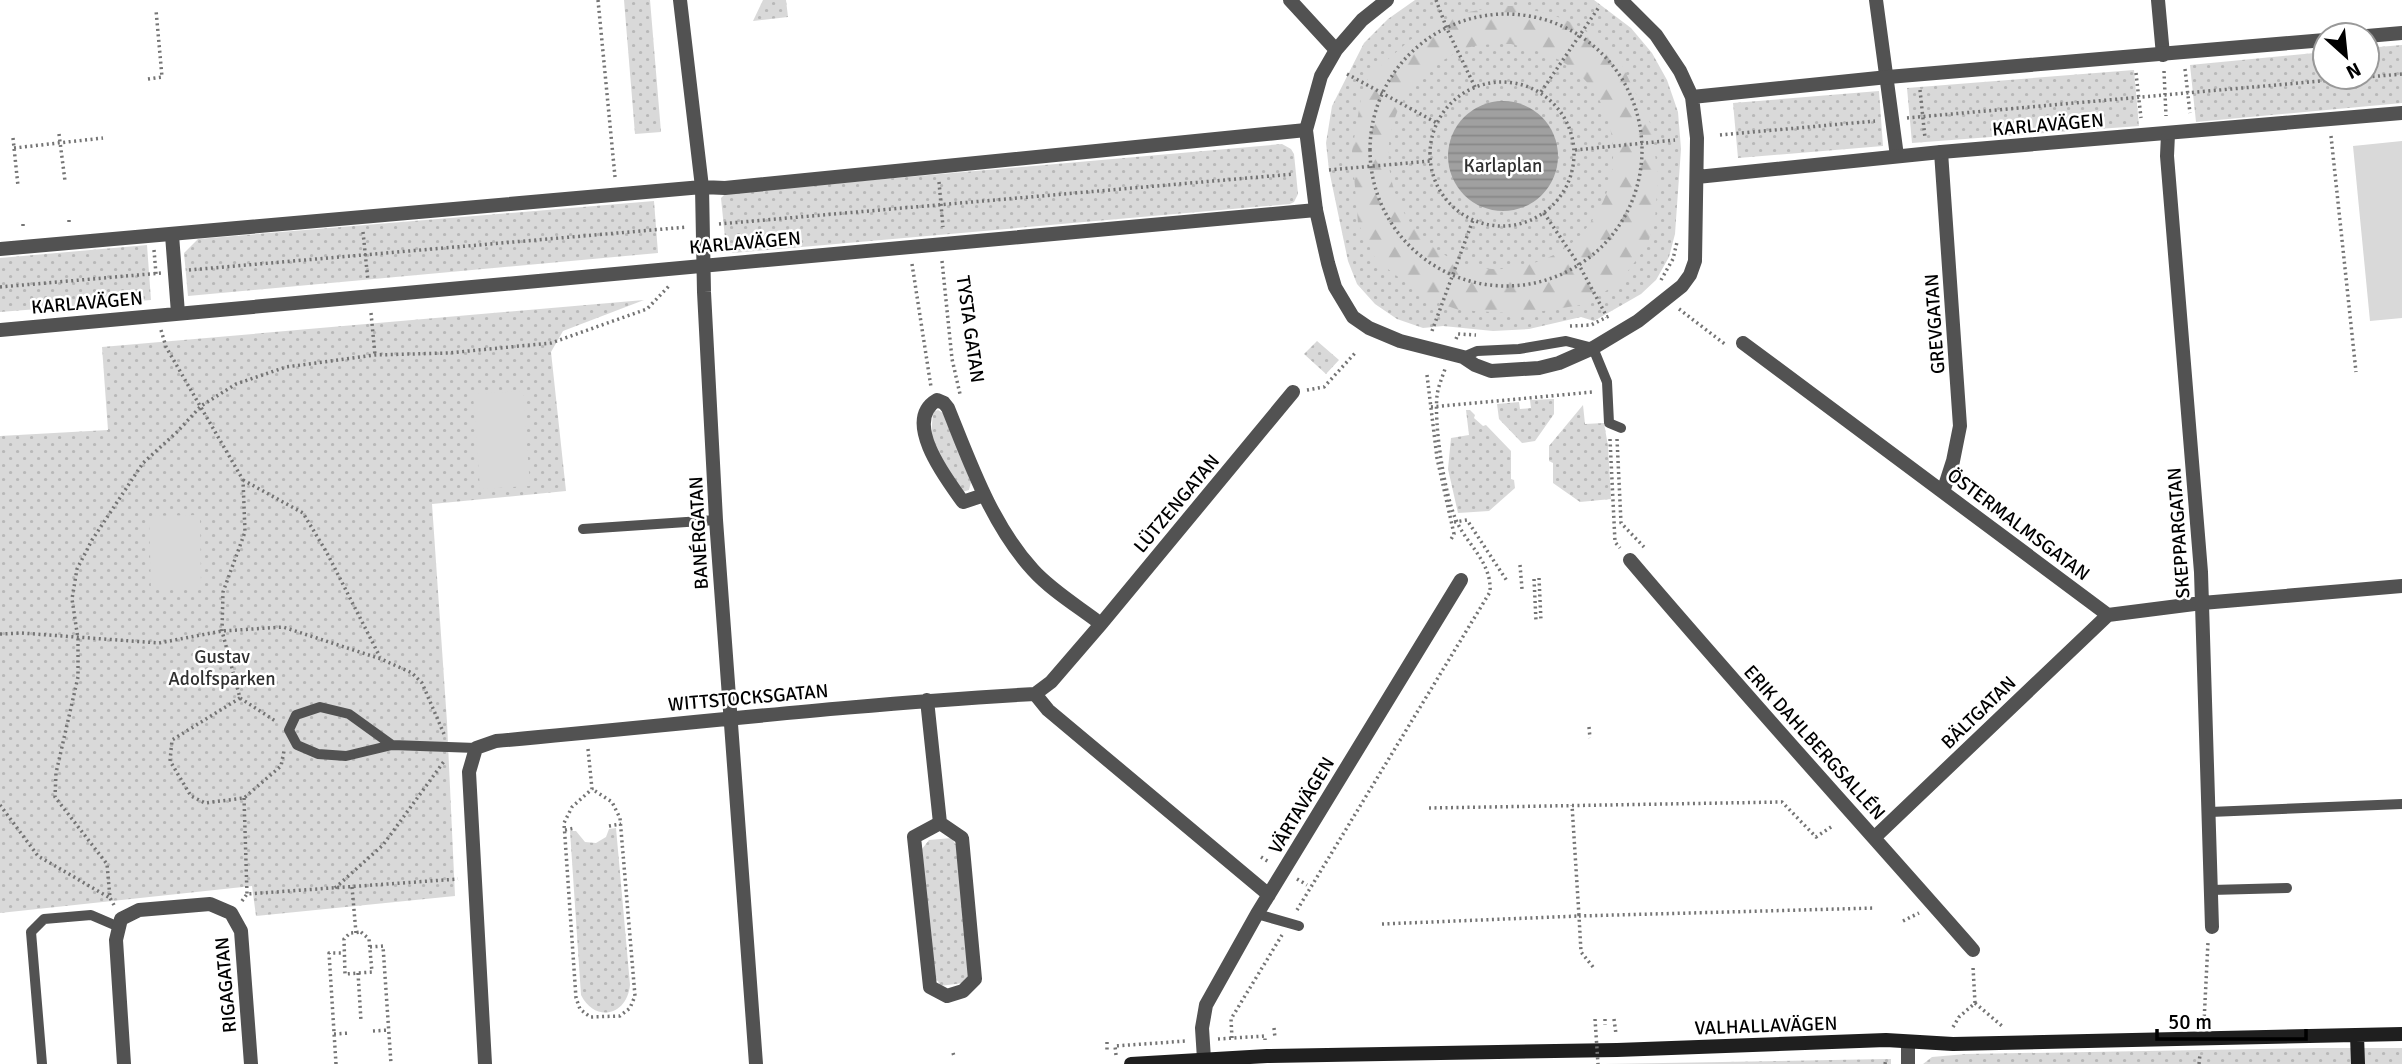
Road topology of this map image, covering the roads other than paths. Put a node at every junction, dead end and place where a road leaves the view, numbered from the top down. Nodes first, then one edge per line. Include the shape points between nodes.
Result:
1 (680, 0) edge
2 (1290, 0) edge
3 (1387, 0) edge
4 (1621, 0) edge
5 (1876, 0) edge
6 (2158, 0) edge
7 (2402, 33) edge
8 (2381, 35) edge
9 (2311, 41) edge
10 (1336, 50) junction
11 (2163, 55) junction
12 (1888, 77) junction
13 (1692, 97) junction
14 (2402, 113) edge
15 (1306, 130) junction
16 (2168, 134) junction
17 (1934, 153) junction
18 (1898, 156) junction
19 (1697, 177) junction
20 (702, 187) junction
21 (1316, 210) junction
22 (172, 235) junction
23 (0, 249) edge
24 (705, 265) junction
25 (178, 313) junction
26 (0, 330) edge
27 (1743, 343) road end
28 (1593, 348) junction
29 (1457, 355) junction
30 (1293, 392) road end
31 (1616, 426) road end
32 (1943, 492) junction
33 (984, 495) junction
34 (716, 520) junction
35 (583, 529) dead end
36 (1630, 560) road end
37 (1461, 580) dead end
38 (2402, 586) edge
39 (2202, 603) junction
40 (2108, 615) junction
41 (1101, 624) junction
42 (1035, 694) junction
43 (927, 700) junction
44 (729, 718) junction
45 (392, 745) junction
46 (476, 748) junction
47 (2402, 804) edge
48 (2210, 812) junction
49 (940, 823) junction
50 (1875, 837) junction
51 (2287, 888) dead end
52 (2211, 890) junction
53 (1269, 895) junction
54 (1257, 915) junction
55 (120, 923) junction
56 (1294, 925) road end
57 (2211, 927) road end
58 (1973, 950) road end
59 (2402, 1034) edge
60 (2357, 1035) junction
61 (1908, 1042) junction
62 (1203, 1059) junction
63 (1222, 1061) edge
64 (1150, 1063) edge
65 (41, 1064) edge
66 (124, 1064) edge
67 (251, 1064) edge
68 (485, 1064) edge
69 (756, 1064) edge
70 (1131, 1064) edge
71 (1908, 1064) edge
72 (2358, 1064) edge

1 - 20 street, BANÉRGATAN
2 - 10 street
3 - 10 street
4 - 13 street via 1656,35
5 - 12 street
6 - 11 street
7 - 8 street
9 - 11 street
10 - 15 street via 1321,76
11 - 12 street
12 - 13 street
12 - 18 street
13 - 19 street
14 - 16 street, KARLAVÄGEN
15 - 20 street
15 - 21 street
16 - 17 street, KARLAVÄGEN
16 - 39 street, SKEPPARGATAN via 2166,156
17 - 18 street, KARLAVÄGEN
17 - 32 street, GREVGATAN via 1960,426
18 - 19 street, KARLAVÄGEN
19 - 28 street via 1695,261 1690,275 1638,321
20 - 22 street
20 - 24 street, BANÉRGATAN
21 - 24 street, KARLAVÄGEN
21 - 29 street via 1335,287 1353,317 1400,341
22 - 23 street
22 - 25 street
24 - 25 street, KARLAVÄGEN
24 - 34 street, BANÉRGATAN
25 - 26 street, KARLAVÄGEN
27 - 32 street, ÖSTERMALMSGATAN
28 - 29 lane via 1566,341
28 - 29 street via 1559,363 1511,372 1491,371
28 - 31 lane via 1604,370
30 - 41 street, LÜTZENGATAN
32 - 40 street, ÖSTERMALMSGATAN
33 - 33 street via 948,408 937,400 930,404 925,418 926,441 938,467 962,502
33 - 41 street via 1012,544 1035,572
34 - 35 lane
34 - 44 street, BANÉRGATAN
36 - 50 street, ERIK DAHLBERGSALLÉN
37 - 53 street, VÄRTAVÄGEN
38 - 39 street
39 - 40 street
39 - 48 street, SKEPPARGATAN
40 - 50 street, BÄLTGATAN
41 - 42 street, LÜTZENGATAN
42 - 43 street, WITTSTOCKSGATAN
42 - 53 street via 1048,710
43 - 44 street, WITTSTOCKSGATAN
43 - 49 street
44 - 46 street, WITTSTOCKSGATAN via 496,741
44 - 69 street, BANÉRGATAN
45 - 45 lane via 349,714 320,707 296,715 289,730 297,746 318,754 346,756
45 - 46 lane
46 - 68 street via 469,772
47 - 48 lane
48 - 52 street, SKEPPARGATAN
49 - 49 street via 914,837 930,988 947,996 963,991 975,979 962,838
50 - 58 street, ERIK DAHLBERGSALLÉN
51 - 52 lane
52 - 57 street, SKEPPARGATAN
53 - 54 street, VÄRTAVÄGEN
54 - 56 lane
54 - 62 street, VÄRTAVÄGEN via 1206,1005
55 - 65 lane via 91,915 44,919 31,932
55 - 66 street via 116,940
55 - 67 street, RIGAGATAN via 139,910 210,904 231,913 241,931
59 - 60 main road, VALHALLAVÄGEN
60 - 61 main road, VALHALLAVÄGEN
60 - 72 main road
61 - 63 main road, VALHALLAVÄGEN
61 - 71 street
62 - 63 main road, VALHALLAVÄGEN
62 - 64 main road, VALHALLAVÄGEN
64 - 70 main road, VALHALLAVÄGEN

